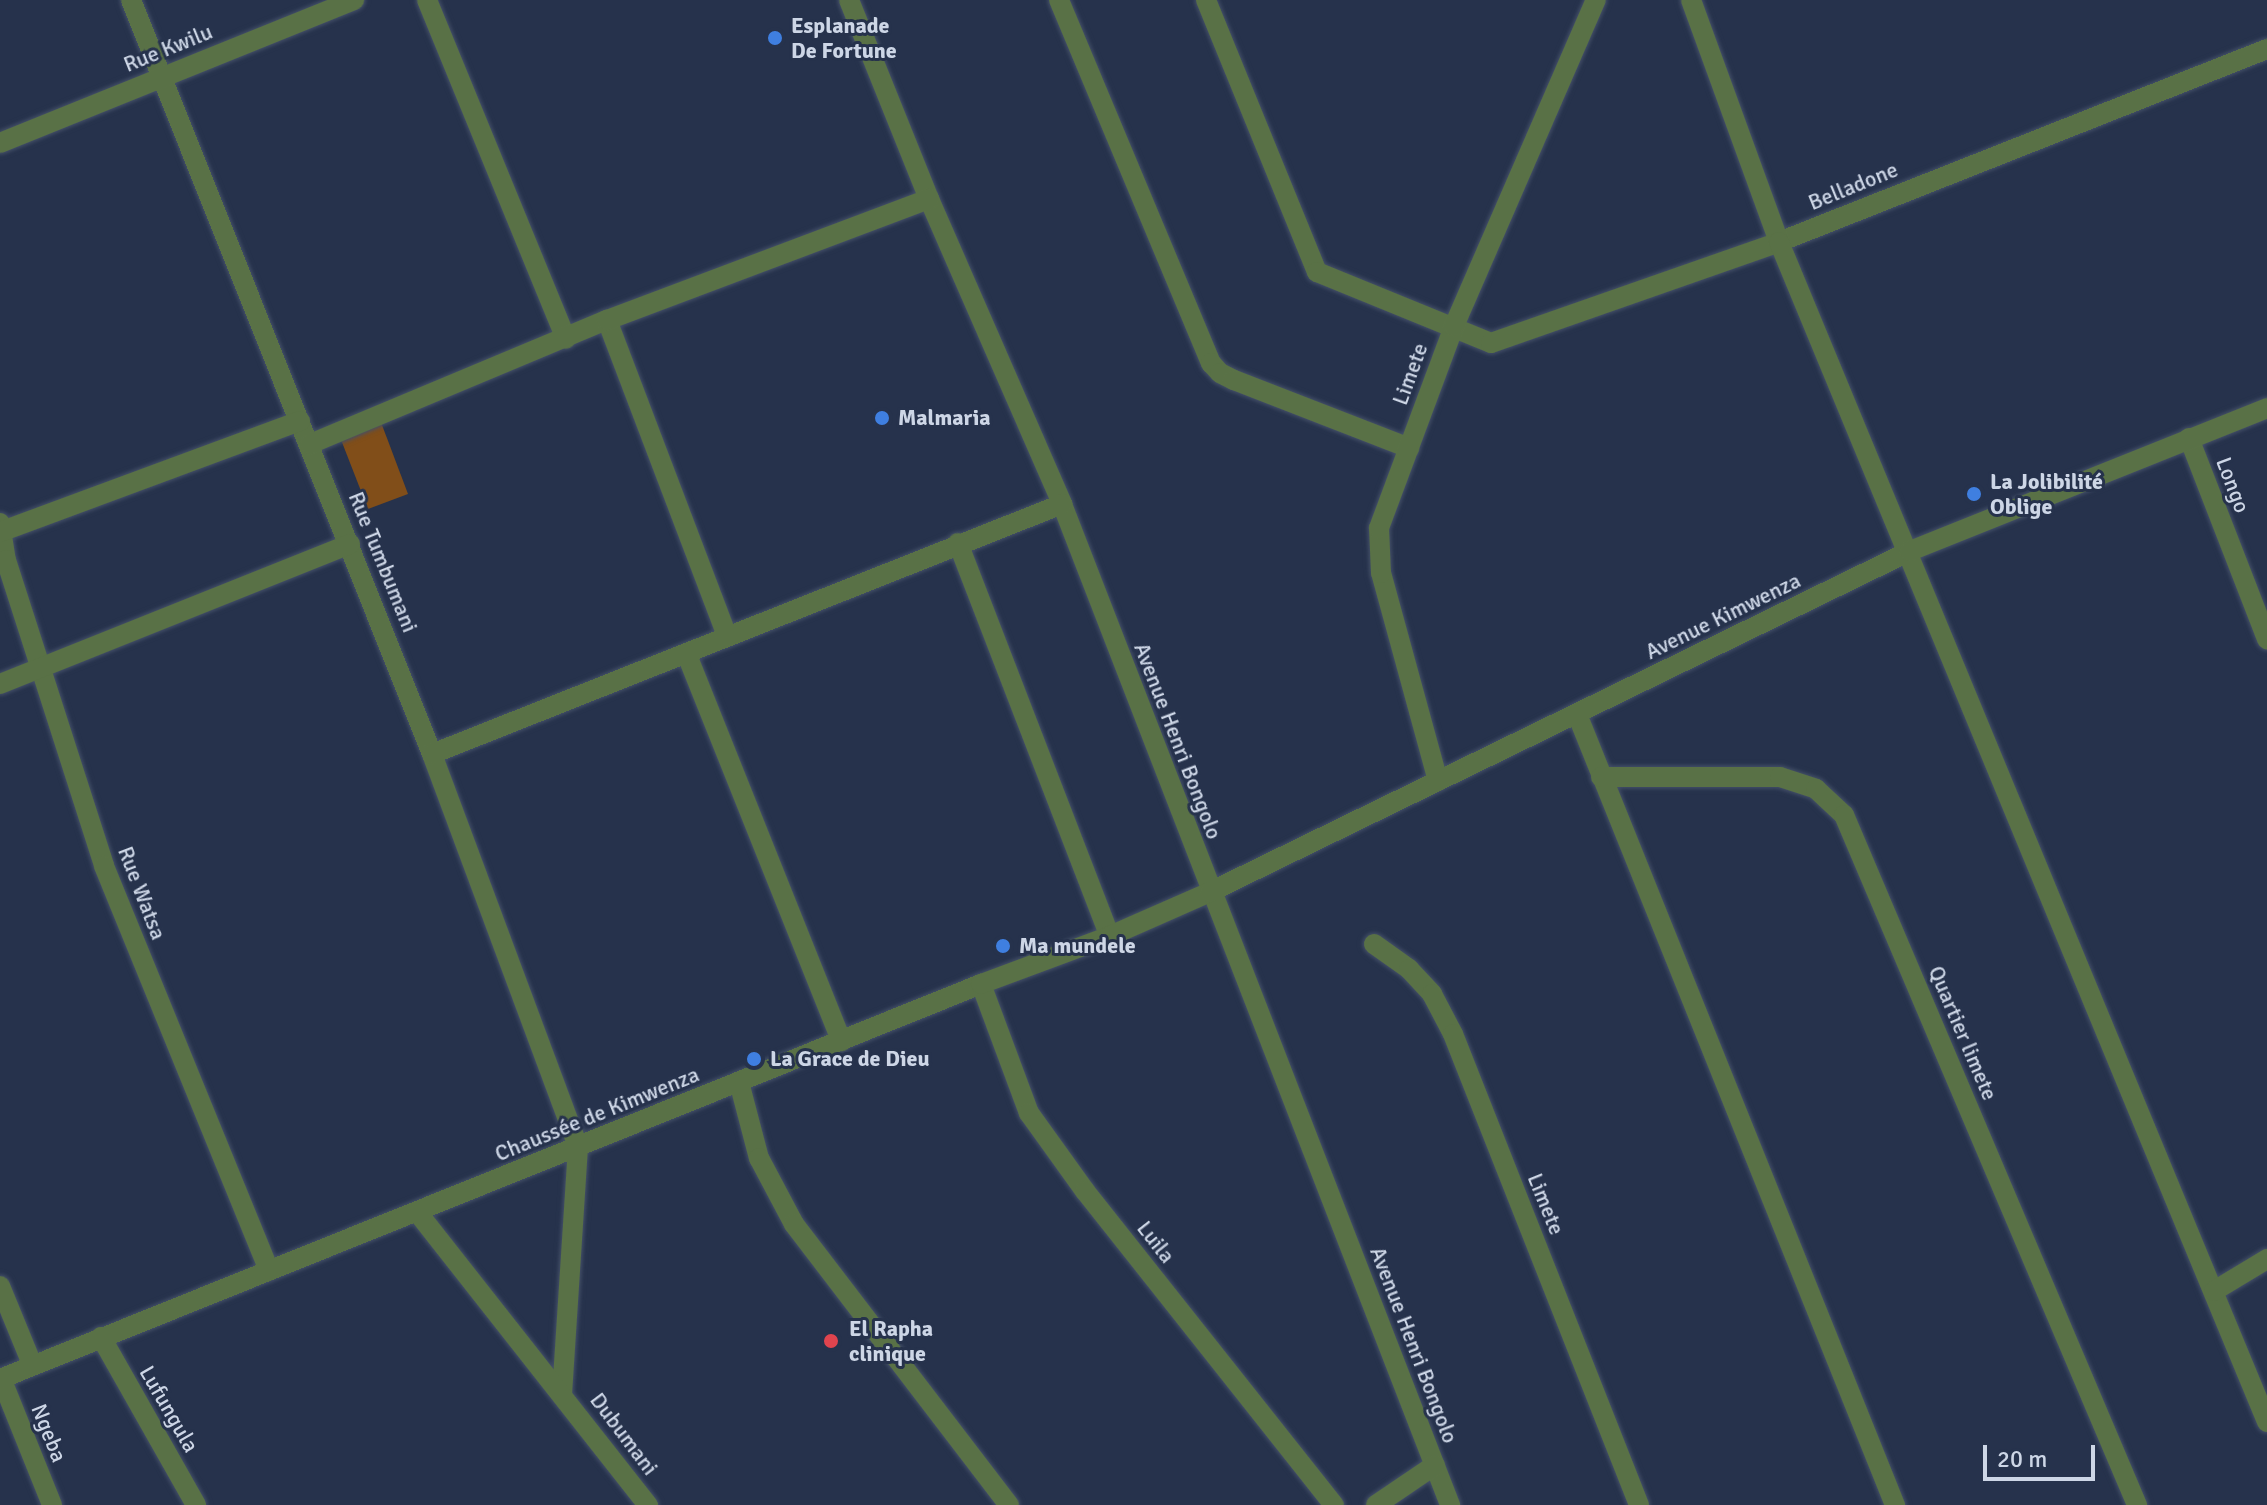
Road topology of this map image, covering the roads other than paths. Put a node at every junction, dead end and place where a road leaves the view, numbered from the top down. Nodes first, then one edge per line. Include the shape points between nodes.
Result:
1 (131, 0) edge
2 (354, 0) edge
3 (427, 0) edge
4 (849, 0) edge
5 (1059, 0) edge
6 (1206, 0) edge
7 (1596, 0) edge
8 (1691, 0) edge
9 (2267, 49) edge
10 (163, 76) junction
11 (0, 143) edge
12 (929, 199) junction
13 (1779, 242) junction
14 (607, 320) junction
15 (1454, 326) junction
16 (566, 339) junction
17 (2267, 408) edge
18 (300, 421) junction
19 (2189, 438) junction
20 (310, 444) junction
21 (1409, 448) junction
22 (1062, 504) junction
23 (1, 528) edge
24 (958, 543) junction
25 (350, 544) junction
26 (1910, 551) junction
27 (727, 636) junction
28 (2267, 639) edge
29 (687, 655) junction
30 (39, 668) junction
31 (0, 684) edge
32 (1577, 714) junction
33 (432, 754) junction
34 (1601, 777) junction
35 (1438, 781) junction
36 (1210, 892) junction
37 (1110, 936) junction
38 (1374, 944) dead end
39 (981, 984) junction
40 (841, 1041) junction
41 (739, 1082) junction
42 (578, 1147) junction
43 (418, 1213) junction
44 (2267, 1259) edge
45 (269, 1271) junction
46 (0, 1286) edge
47 (2214, 1291) junction
48 (101, 1337) junction
49 (32, 1364) junction
50 (0, 1379) edge
51 (562, 1393) junction
52 (2267, 1422) edge
53 (1435, 1465) junction
54 (52, 1505) edge
55 (196, 1505) edge
56 (648, 1505) edge
57 (1009, 1505) edge
58 (1334, 1505) edge
59 (1376, 1505) edge
60 (1450, 1505) edge
61 (1639, 1505) edge
62 (1895, 1505) edge
63 (2137, 1505) edge

1 - 10 street, Rue Tumbumani
2 - 10 street, Rue Kwilu
3 - 16 street
4 - 12 street, Avenue Henri Bongolo
5 - 21 street via 1211,363 1234,380
6 - 15 street, Belladone via 1317,272
7 - 15 street, Limete
8 - 13 street
9 - 13 street, Belladone
10 - 11 street, Rue Kwilu
10 - 18 street, Rue Tumbumani
12 - 14 street
12 - 22 street, Avenue Henri Bongolo
13 - 15 street, Belladone via 1501,341 1481,340
13 - 26 street
14 - 16 street
14 - 27 street
15 - 21 street, Limete
16 - 20 street
17 - 19 street, Avenue Kimwenza
18 - 20 street, Rue Tumbumani
18 - 23 street
19 - 26 street, Avenue Kimwenza
19 - 28 street, Longo
20 - 25 street, Rue Tumbumani
21 - 35 street, Limete via 1385,507 1378,546
22 - 24 street
22 - 36 street, Avenue Henri Bongolo
23 - 30 street, Rue Watsa
24 - 27 street
24 - 37 street
25 - 30 street
25 - 33 street, Rue Tumbumani
26 - 32 street, Avenue Kimwenza
26 - 47 street
27 - 29 street
29 - 33 street
29 - 40 street
30 - 31 street
30 - 45 street, Rue Watsa via 104,866
32 - 34 street
32 - 35 street, Avenue Kimwenza
33 - 42 street, Rue Tumbumani
34 - 62 street
34 - 63 street, Quartier limete via 1780,777 1816,789 1844,815
35 - 36 street, Avenue Kimwenza
36 - 37 street, Chaussée de Kimwenza
36 - 53 street, Avenue Henri Bongolo
37 - 39 street, Chaussée de Kimwenza
38 - 61 street, Limete via 1401,961 1432,994 1453,1034
39 - 40 street, Chaussée de Kimwenza
39 - 58 street, Luila via 1029,1113
40 - 41 street, Chaussée de Kimwenza
41 - 42 street, Chaussée de Kimwenza
41 - 57 street via 759,1158 794,1224
42 - 43 street, Chaussée de Kimwenza
42 - 51 street
43 - 45 street, Chaussée de Kimwenza
43 - 51 street, Dubumani
44 - 47 street
45 - 48 street, Chaussée de Kimwenza
46 - 49 street
47 - 52 street
48 - 49 street, Chaussée de Kimwenza
48 - 55 street, Lufungula
49 - 50 street, Chaussée de Kimwenza
50 - 54 street, Ngeba
51 - 56 street, Dubumani
53 - 59 street
53 - 60 street, Avenue Henri Bongolo

